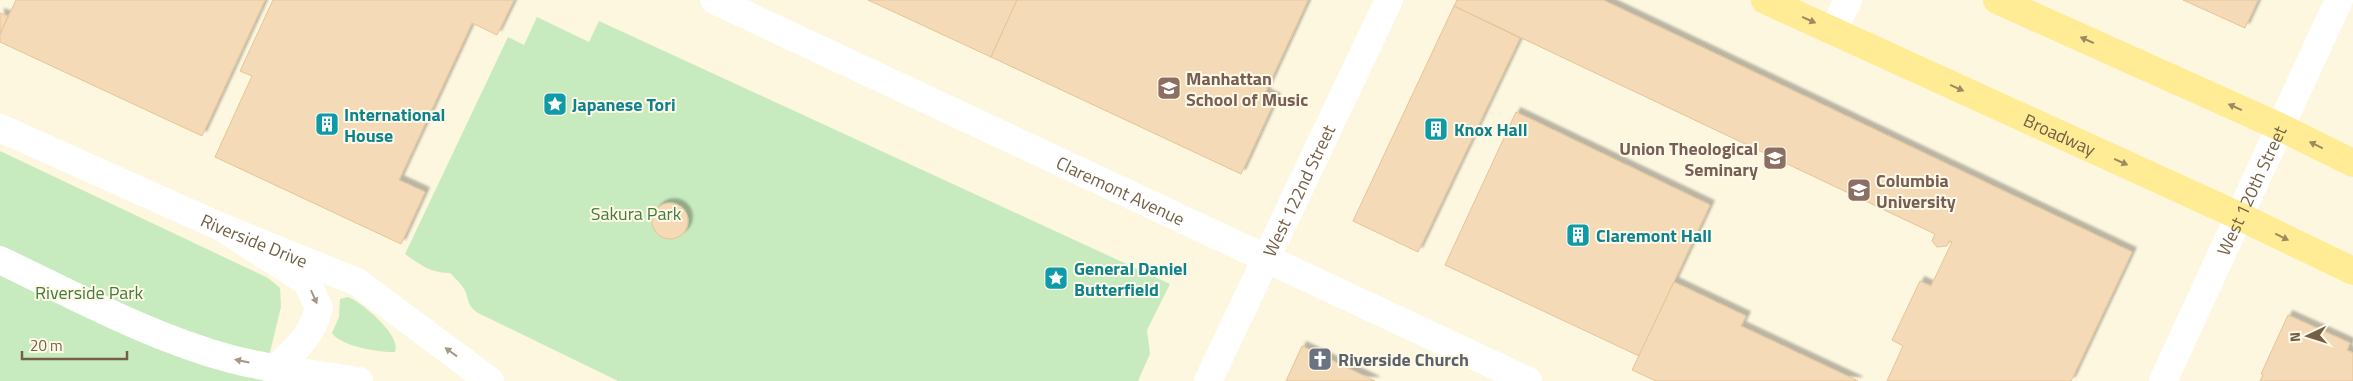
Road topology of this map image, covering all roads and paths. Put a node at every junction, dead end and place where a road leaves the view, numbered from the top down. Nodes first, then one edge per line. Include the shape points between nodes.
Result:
1 (714, 0) edge
2 (1389, 0) edge
3 (1765, 0) edge
4 (1848, 0) edge
5 (1997, 0) edge
6 (2339, 0) edge
7 (1833, 31) junction
8 (2280, 127) junction
9 (0, 128) edge
10 (2353, 163) edge
11 (2239, 216) junction
12 (220, 227) junction
13 (1266, 259) junction
14 (0, 260) edge
15 (2353, 271) edge
16 (275, 369) junction
17 (359, 381) edge
18 (490, 381) edge
19 (1208, 381) edge
20 (1528, 381) edge
21 (2163, 381) edge

1 - 13 street, Claremont Avenue
2 - 13 street, West 122nd Street
3 -> 7 main road, Broadway
4 - 7 street
8 -> 5 main road
6 - 8 street, West 120th Street
7 -> 11 main road, Broadway
10 -> 8 main road
8 - 11 street, West 120th Street
9 - 12 street, Riverside Drive
11 -> 15 main road, Broadway
11 - 21 street, West 120th Street
12 -> 16 street via 307,282 319,308 301,344
18 -> 12 street, Riverside Drive via 357,282
13 - 19 street, West 122nd Street
13 - 20 street, Claremont Avenue
16 -> 14 street via 232,359 170,338
16 - 17 street

